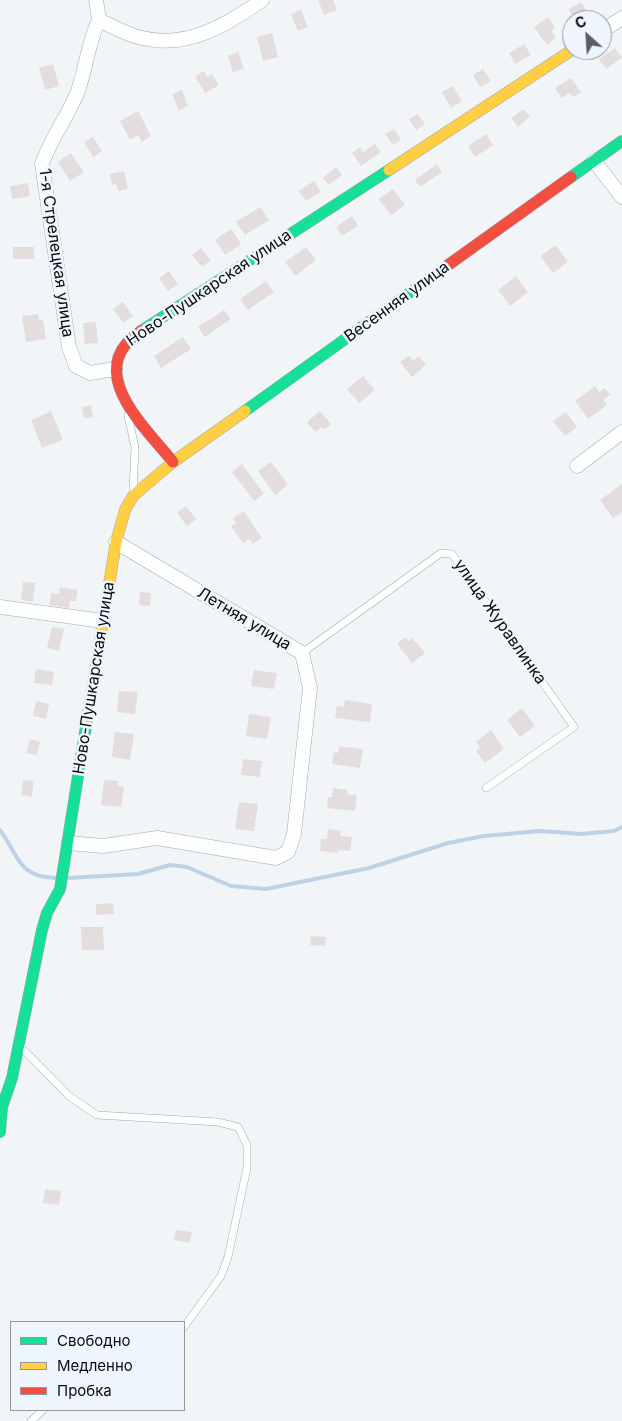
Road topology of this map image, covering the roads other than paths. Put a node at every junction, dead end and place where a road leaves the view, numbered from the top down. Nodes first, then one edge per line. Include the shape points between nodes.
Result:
1 (96, 0) edge
2 (262, 0) edge
3 (99, 20) junction
4 (562, 57) edge
5 (622, 141) edge
6 (594, 161) junction
7 (622, 197) edge
8 (115, 369) junction
9 (124, 398) junction
10 (622, 432) edge
11 (173, 462) junction
12 (577, 466) dead end
13 (133, 496) junction
14 (116, 542) junction
15 (0, 607) edge
16 (103, 621) junction
17 (302, 653) junction
18 (486, 788) dead end
19 (69, 843) junction
20 (20, 1045) junction
21 (0, 1132) edge
22 (185, 1326) edge
23 (42, 1411) edge
24 (32, 1421) edge

1 - 3 street
2 - 3 street via 230,22 191,38 142,38
3 - 8 street, 1-я Стрелецкая улица via 90,38 78,91 42,164 69,347 76,366 90,373
4 - 8 street, Ново-Пушкарская улица via 126,340
5 - 6 street, Весенняя улица
6 - 7 street
6 - 11 street, Весенняя улица
8 - 9 street
9 - 11 street
9 - 13 lane via 135,448
10 - 12 street
11 - 13 street, Ново-Пушкарская улица
13 - 14 street, Ново-Пушкарская улица via 125,510
14 - 16 street, Ново-Пушкарская улица
14 - 17 street, Летняя улица
15 - 16 street
16 - 19 street, Ново-Пушкарская улица
17 - 18 lane, улица Журавлинка via 441,552 452,554 574,727
17 - 19 street, Летняя улица via 310,688 294,834 288,852 276,858 265,858 157,838 103,846
19 - 20 street, Ново-Пушкарская улица via 60,886 42,930
20 - 21 street via 2,1107
20 - 22 lane via 69,1096 98,1115 218,1122 238,1127 247,1145 247,1168 228,1257 221,1276
23 - 24 lane

